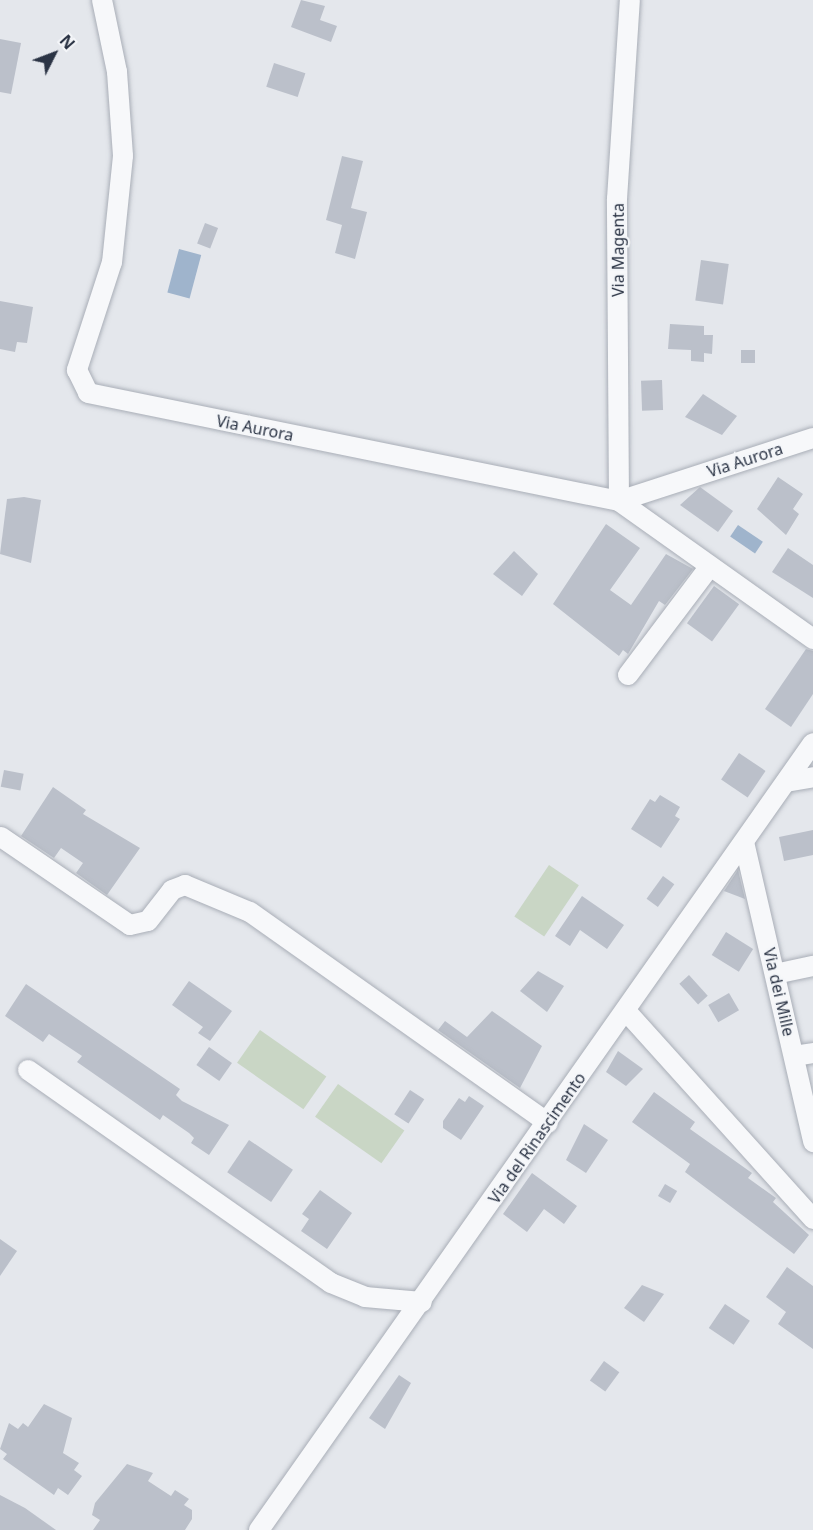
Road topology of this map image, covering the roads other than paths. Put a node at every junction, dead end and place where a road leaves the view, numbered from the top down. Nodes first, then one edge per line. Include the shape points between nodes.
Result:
1 (102, 0) edge
2 (630, 0) edge
3 (813, 438) edge
4 (619, 501) junction
5 (710, 566) junction
6 (813, 639) edge
7 (628, 675) dead end
8 (813, 743) edge
9 (813, 777) edge
10 (786, 782) junction
11 (1, 837) edge
12 (744, 842) junction
13 (813, 966) edge
14 (775, 974) junction
15 (626, 1011) junction
16 (813, 1053) edge
17 (794, 1056) junction
18 (28, 1070) dead end
19 (548, 1123) junction
20 (813, 1142) edge
21 (813, 1219) edge
22 (422, 1302) junction
23 (259, 1530) edge

1 - 4 street, Via Aurora via 117,72 122,186 108,278 77,370 85,390
2 - 4 street, Via Magenta via 617,199
3 - 4 street, Via Aurora
4 - 5 street
5 - 6 street
5 - 7 street
8 - 10 street, Via del Rinascimento
9 - 10 street
10 - 12 street, Via del Rinascimento
11 - 19 street via 130,925 144,925 172,890 185,885 250,912
12 - 14 street, Via dei Mille
12 - 15 street, Via del Rinascimento
13 - 14 street
14 - 17 street, Via dei Mille
15 - 19 street, Via del Rinascimento
15 - 21 street
16 - 17 street
17 - 20 street, Via dei Mille
18 - 22 street via 337,1286 365,1297
19 - 22 street, Via del Rinascimento
22 - 23 street, Via del Rinascimento

